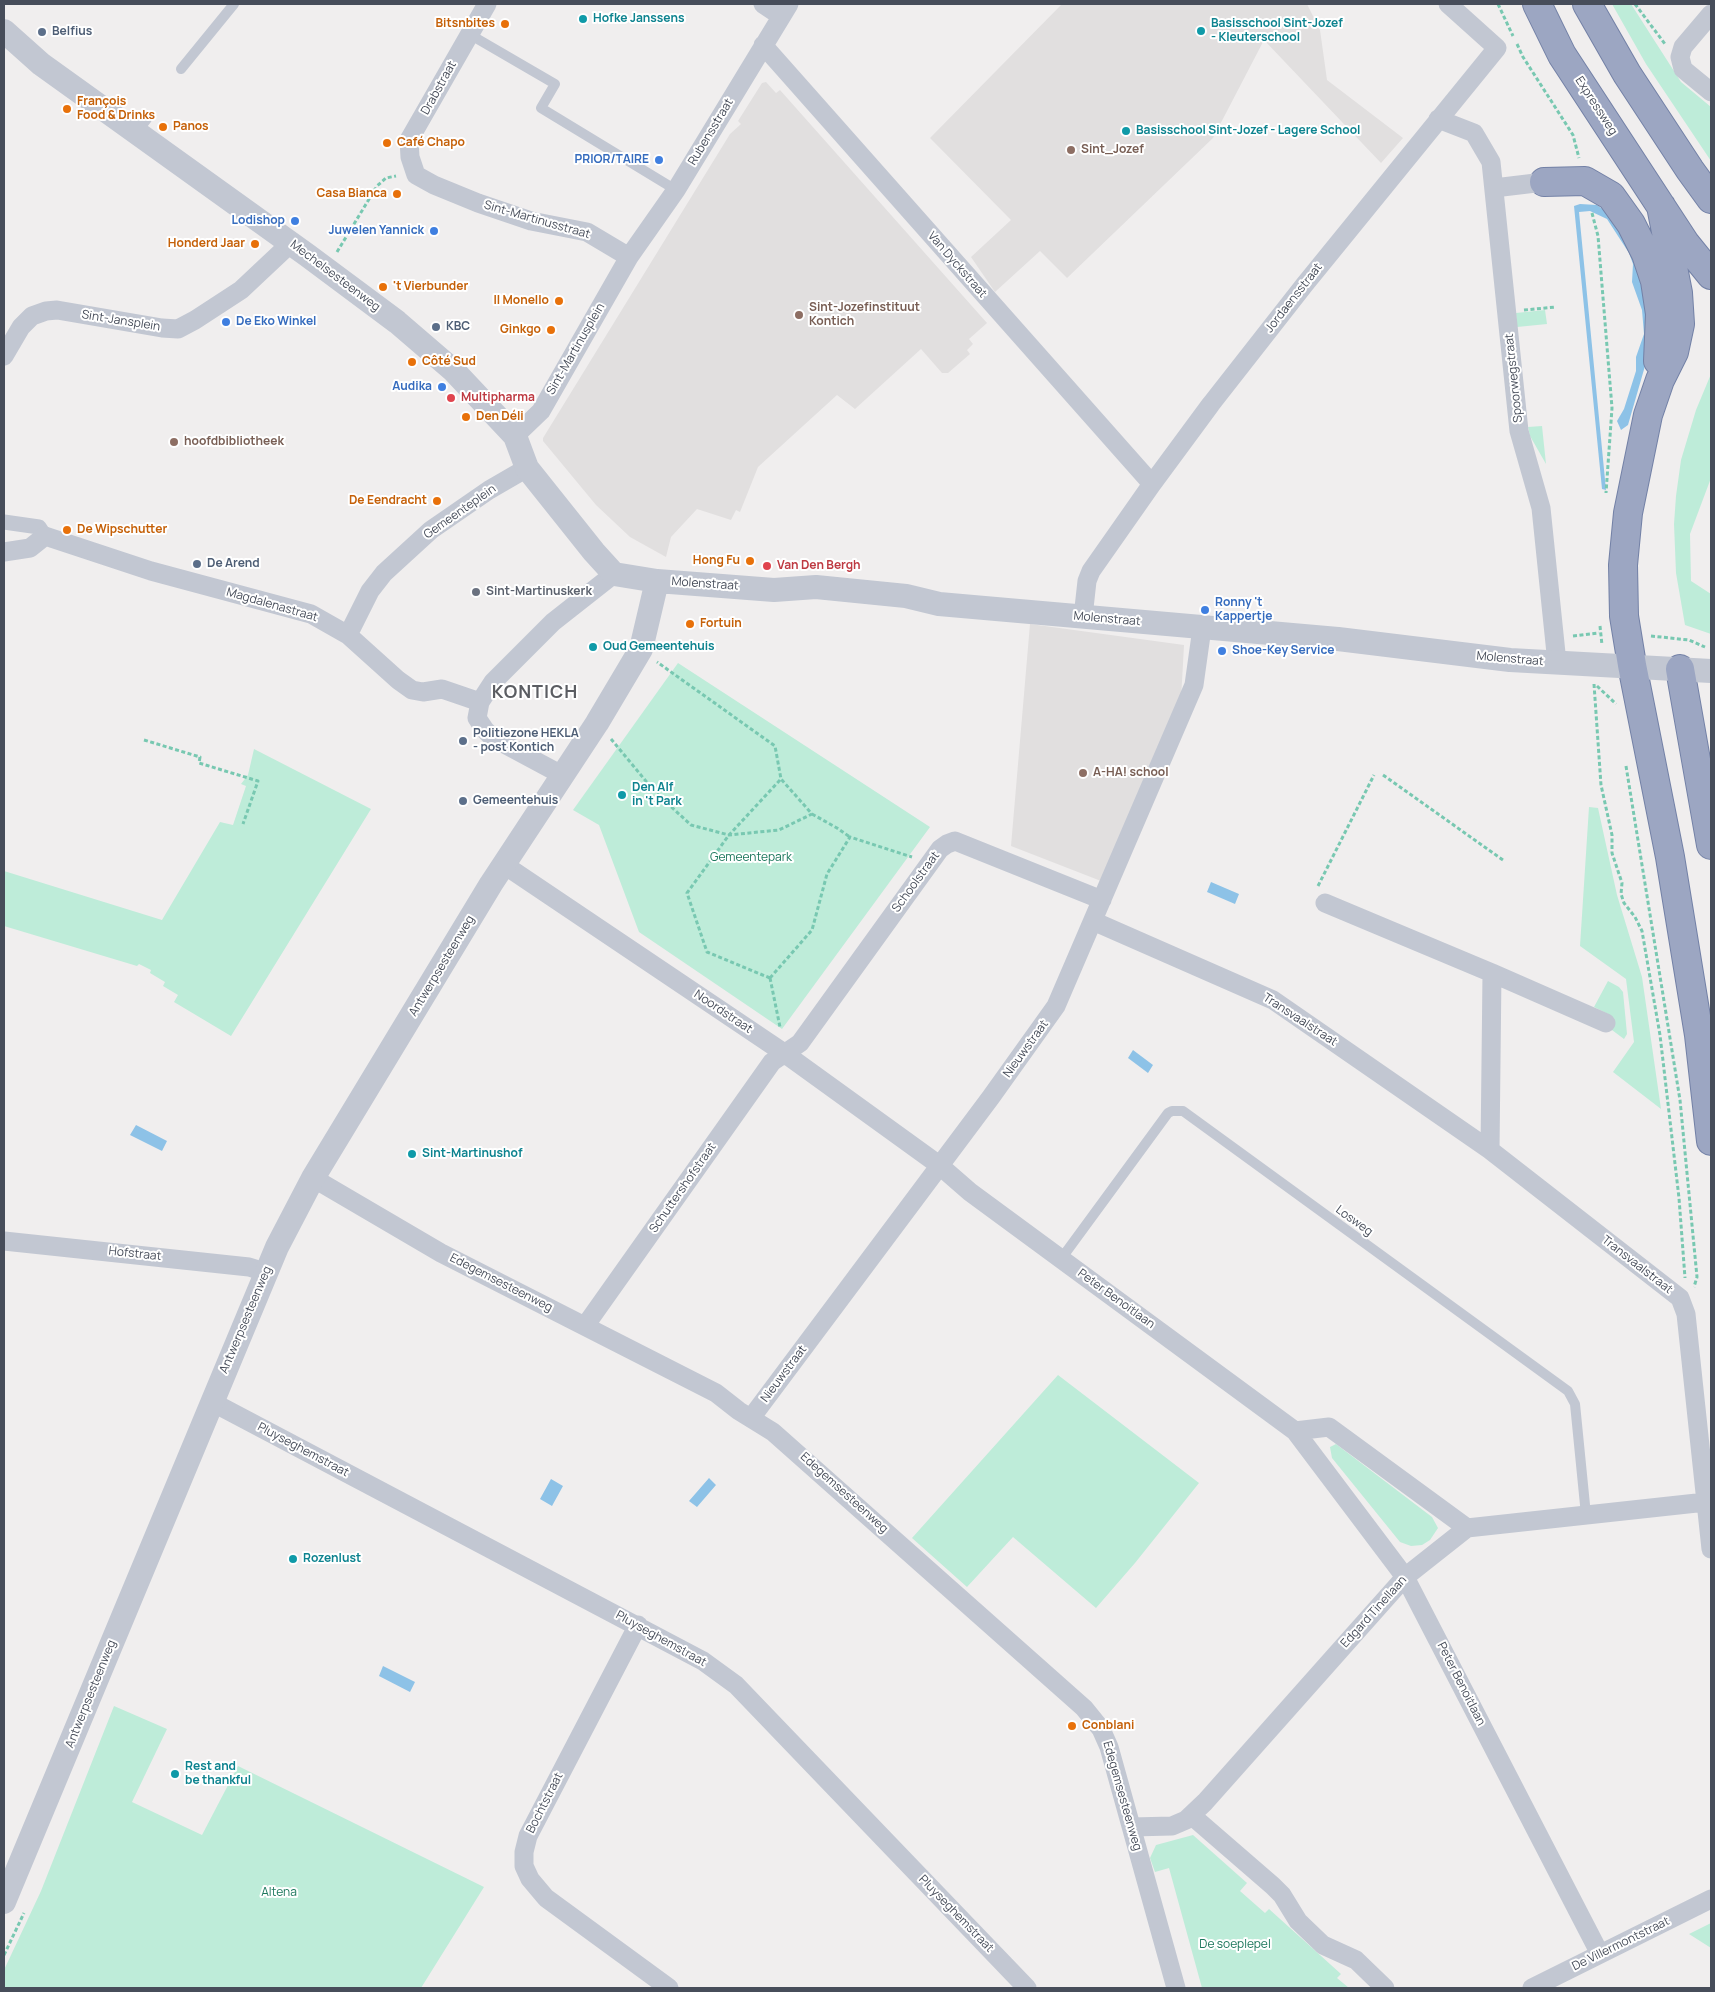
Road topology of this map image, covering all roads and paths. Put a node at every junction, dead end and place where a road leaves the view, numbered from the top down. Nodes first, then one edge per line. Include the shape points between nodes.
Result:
1 (234, 4) edge
2 (486, 4) edge
3 (763, 4) edge
4 (1448, 4) edge
5 (1498, 4) edge
6 (1537, 4) edge
7 (1587, 4) edge
8 (1635, 4) edge
9 (785, 10) edge
10 (1711, 14) edge
11 (4, 31) edge
12 (469, 34) junction
13 (763, 45) junction
14 (181, 69) dead end
15 (1683, 69) junction
16 (1711, 92) edge
17 (1438, 119) junction
18 (1580, 162) dead end
19 (416, 175) junction
20 (1544, 182) joint
21 (1494, 188) junction
22 (676, 190) junction
23 (1711, 199) edge
24 (1661, 206) junction
25 (1591, 208) dead end
26 (291, 243) junction
27 (629, 257) junction
28 (326, 270) junction
29 (1711, 275) edge
30 (1556, 307) dead end
31 (1507, 312) junction
32 (4, 356) edge
33 (1660, 380) junction
34 (515, 436) junction
35 (527, 468) junction
36 (1152, 484) junction
37 (1606, 494) dead end
38 (4, 522) edge
39 (45, 536) junction
40 (4, 552) edge
41 (614, 574) junction
42 (657, 581) junction
43 (1083, 618) junction
44 (1600, 624) dead end
45 (1202, 628) junction
46 (1600, 633) dead end
47 (348, 635) junction
48 (1627, 635) junction
49 (641, 649) junction
50 (1711, 649) edge
51 (1558, 663) junction
52 (1632, 665) junction
53 (1680, 669) junction
54 (1711, 671) edge
55 (480, 702) junction
56 (1617, 714) dead end
57 (597, 723) junction
58 (144, 740) dead end
59 (1625, 762) dead end
60 (562, 775) junction
61 (1374, 775) dead end
62 (1383, 775) dead end
63 (780, 780) junction
64 (812, 814) junction
65 (244, 824) dead end
66 (729, 835) junction
67 (850, 837) junction
68 (1711, 845) edge
69 (1504, 860) dead end
70 (931, 863) junction
71 (503, 864) junction
72 (1102, 900) junction
73 (1325, 903) joint
74 (1093, 921) junction
75 (1492, 973) junction
76 (770, 978) junction
77 (1606, 1023) dead end
78 (784, 1053) junction
79 (1711, 1141) edge
80 (1490, 1150) junction
81 (939, 1165) junction
82 (314, 1178) junction
83 (4, 1241) edge
84 (1061, 1259) junction
85 (265, 1272) junction
86 (1683, 1306) junction
87 (585, 1326) junction
88 (212, 1402) junction
89 (751, 1418) junction
90 (1295, 1431) junction
91 (1706, 1502) junction
92 (1586, 1515) junction
93 (1467, 1528) junction
94 (1711, 1549) edge
95 (1405, 1577) junction
96 (638, 1625) junction
97 (1191, 1815) junction
98 (1132, 1827) junction
99 (1711, 1899) edge
100 (4, 1902) edge
101 (1600, 1954) junction
102 (669, 1988) edge
103 (1027, 1988) edge
104 (1176, 1988) edge
105 (1385, 1988) edge
106 (1532, 1988) edge

1 - 14 lane
2 - 12 street, Drabstraat
3 - 9 street
4 - 17 street, Jordaensstraat via 1496,48
5 - 18 path via 1523,57 1573,135
6 - 24 highway, Expressweg via 1562,55
7 - 23 highway via 1627,74
8 - 15 path
9 - 13 street, Rubensstraat
10 - 15 street via 1683,47 1680,57
11 - 26 street, Mechelsesteenweg via 41,64 142,126
12 - 19 street, Drabstraat via 409,140
12 - 22 lane via 555,84 541,108
13 - 22 street, Rubensstraat
13 - 36 street, Van Dyckstraat
15 - 16 street
17 - 21 street, Spoorwegstraat via 1474,133 1491,162
17 - 36 street, Jordaensstraat via 1254,348
19 - 27 street, Sint-Martinusstraat via 478,203 531,221 587,232
19 - 28 path via 386,178 377,186
20 - 21 street
20 - 33 highway via 1585,181 1611,196 1631,224 1655,281 1660,314
21 - 31 street, Spoorwegstraat
22 - 27 street, Rubensstraat
24 - 29 highway, Expressweg
24 - 33 highway via 1678,293 1680,324 1674,352
25 - 37 path via 1598,236 1612,408
26 - 28 street, Mechelsesteenweg
26 - 32 street, Sint-Jansplein via 241,290 178,329 46,311 32,316 21,327
27 - 34 street, Sint-Martinusplein via 541,411
28 - 34 street, Mechelsesteenweg via 397,322 454,371
30 - 31 path
31 - 51 street, Spoorwegstraat via 1519,432 1541,508
33 - 48 highway via 1648,415 1628,513 1623,565
34 - 35 street, Mechelsesteenweg
35 - 41 street, Mechelsesteenweg
35 - 47 street, Gemeenteplein via 431,530 384,573 370,591
36 - 43 street, Jordaensstraat via 1091,571
38 - 39 street, Magdalenastraat via 39,527
39 - 40 street via 30,548
39 - 47 street, Magdalenastraat via 150,571 310,614
41 - 42 street
41 - 55 street via 553,622 493,682
42 - 43 street, Molenstraat via 774,590 816,587 906,596 939,604
42 - 49 street
43 - 45 street, Molenstraat
44 - 46 path
45 - 51 street, Molenstraat
45 - 72 street, Nieuwstraat via 1194,685
47 - 55 street, Magdalenastraat via 412,690 442,689
48 - 50 path via 1689,640
48 - 52 highway
49 - 57 street
49 - 63 path via 775,746
51 - 52 street, Molenstraat
52 - 53 street
52 - 79 highway via 1670,857 1699,1035
53 - 54 street
53 - 68 highway
55 - 60 street via 477,718 493,738
56 - 86 path via 1616,704 1594,684 1601,785 1612,835 1612,853 1622,883 1624,903 1642,931 1660,1035 1679,1198 1685,1275
57 - 60 street
57 - 66 path via 655,792 691,825
58 - 65 path via 200,757 199,763 258,781
59 - 86 path via 1680,1100 1697,1277
60 - 71 street, Antwerpsesteenweg
61 - 73 path via 1313,897
62 - 69 path
63 - 64 path
63 - 66 path
64 - 66 path via 779,830
64 - 67 path
66 - 76 path via 686,893 707,952
67 - 70 path
67 - 76 path via 827,874 812,930
70 - 72 street, Schoolstraat via 940,849 956,841
70 - 78 street, Schoolstraat via 800,1043
71 - 78 street, Noordstraat
71 - 82 street, Antwerpsesteenweg
72 - 74 street, Nieuwstraat
73 - 75 street
74 - 80 street, Transvaalstraat via 1273,1000
74 - 81 street, Nieuwstraat via 1050,1017
75 - 77 street
75 - 80 street
76 - 78 path
78 - 81 street, Noordstraat
78 - 87 street, Schuttershofstraat via 772,1062
80 - 86 street, Transvaalstraat
81 - 84 street, Peter Benoitlaan
81 - 89 street, Nieuwstraat
82 - 85 street, Antwerpsesteenweg
82 - 87 street, Edegemsesteenweg via 441,1253
83 - 85 street, Hofstraat via 249,1267
84 - 90 street, Peter Benoitlaan
84 - 92 lane, Losweg via 1168,1114 1183,1112 1568,1391 1575,1404
85 - 88 street, Antwerpsesteenweg
86 - 91 street
87 - 89 street, Edegemsesteenweg via 716,1393
88 - 96 street, Pluyseghemstraat
88 - 100 street, Antwerpsesteenweg
89 - 98 street, Edegemsesteenweg via 783,1439 1091,1715 1107,1741
90 - 93 street via 1329,1427
90 - 95 street, Peter Benoitlaan
91 - 92 street
91 - 94 street
92 - 93 street
93 - 95 street, Edgard Tinellaan
95 - 97 street, Edgard Tinellaan
95 - 101 street, Peter Benoitlaan
96 - 102 street, Bochtstraat via 528,1836 524,1866 530,1880 546,1898
96 - 103 street, Pluyseghemstraat via 704,1661 736,1686
97 - 98 street, Edgard Tinellaan via 1172,1826
97 - 105 street via 1273,1886 1298,1921 1323,1945 1356,1960
98 - 104 street, Edegemsesteenweg
99 - 101 street, De Villermontstraat
101 - 106 street, De Villermontstraat

